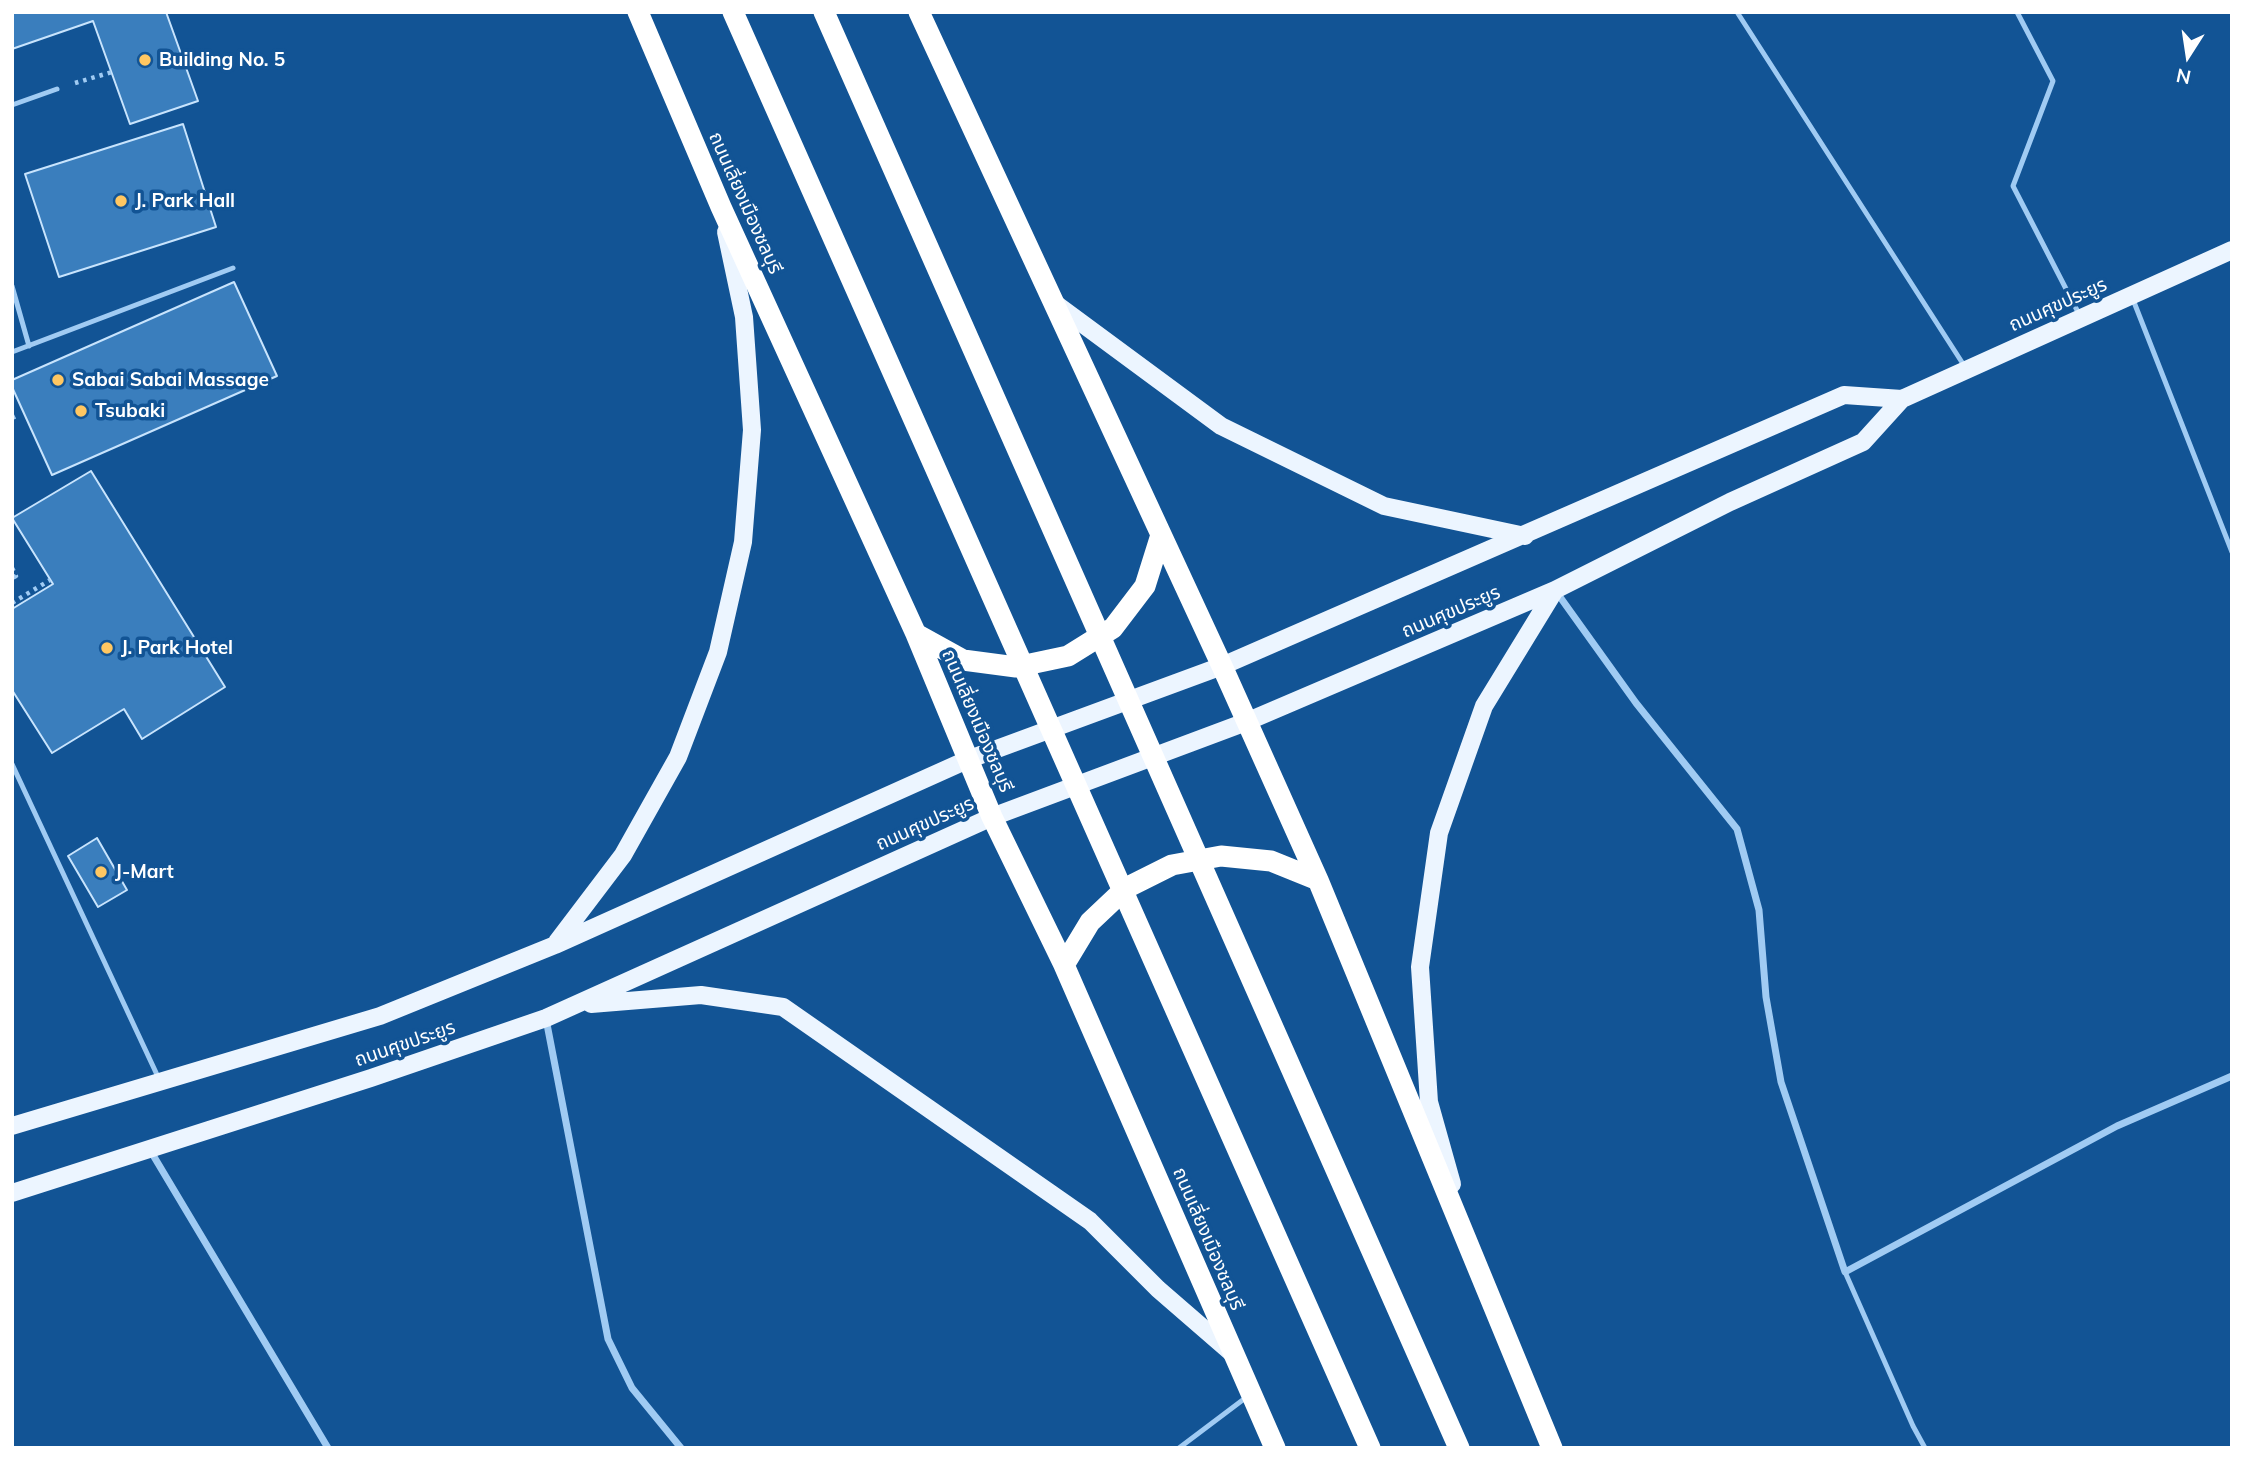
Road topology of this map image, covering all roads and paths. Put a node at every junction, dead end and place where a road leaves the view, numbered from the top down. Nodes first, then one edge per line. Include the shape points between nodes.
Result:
1 (638, 12) edge
2 (733, 12) edge
3 (824, 12) edge
4 (919, 12) edge
5 (1737, 12) edge
6 (2017, 12) edge
7 (111, 72) dead end
8 (57, 89) joint
9 (12, 105) edge
10 (721, 207) junction
11 (2232, 250) edge
12 (233, 268) dead end
13 (12, 286) edge
14 (2131, 295) junction
15 (1053, 302) junction
16 (2081, 318) junction
17 (29, 346) junction
18 (12, 352) edge
19 (1966, 369) junction
20 (1902, 399) junction
21 (1160, 535) junction
22 (1525, 536) junction
23 (2232, 552) edge
24 (12, 568) edge
25 (12, 578) edge
26 (50, 580) dead end
27 (1555, 590) junction
28 (12, 603) edge
29 (916, 634) junction
30 (1222, 666) junction
31 (1246, 722) junction
32 (967, 760) junction
33 (12, 764) edge
34 (992, 817) junction
35 (1318, 880) junction
36 (555, 945) junction
37 (1064, 965) junction
38 (578, 1005) junction
39 (546, 1018) junction
40 (2232, 1076) edge
41 (160, 1082) junction
42 (12, 1126) edge
43 (149, 1149) junction
44 (12, 1193) edge
45 (1465, 1233) junction
46 (1844, 1272) junction
47 (1233, 1354) junction
48 (1251, 1394) junction
49 (328, 1448) edge
50 (681, 1448) edge
51 (1179, 1448) edge
52 (1275, 1448) edge
53 (1370, 1448) edge
54 (1459, 1448) edge
55 (1552, 1448) edge
56 (1925, 1448) edge

1 - 10 highway, ถนนเลี่ยงเมืองชลบุรี
2 - 53 highway, bridge
3 - 54 highway, bridge
4 - 15 highway
5 - 19 lane
6 - 16 lane via 2053,81 2013,186
7 - 8 path
8 - 9 lane
10 - 29 highway, ถนนเลี่ยงเมืองชลบุรี
10 - 36 main road via 744,317 752,430 743,542 724,628 678,757 623,855
11 - 14 main road, ถนนศุขประยูร
12 - 17 lane
13 - 17 lane
14 - 16 main road, ถนนศุขประยูร
14 - 23 lane
15 - 21 highway
15 - 22 main road via 1221,426 1384,506
16 - 19 main road, ถนนศุขประยูร
17 - 18 lane
19 - 20 main road, ถนนศุขประยูร
20 - 22 main road, ถนนศุขประยูร via 1844,395
20 - 27 main road, ถนนศุขประยูร via 1863,442 1730,502
21 - 29 highway via 1145,586 1113,628 1068,656 1016,667 963,660
21 - 30 highway
22 - 30 main road, ถนนศุขประยูร
24 - 25 path via 16,576
26 - 28 path
27 - 31 main road, ถนนศุขประยูร
27 - 45 main road via 1484,706 1439,833 1420,967 1429,1102
27 - 46 street via 1636,703 1737,829 1759,910 1766,997 1781,1082
29 - 32 highway, ถนนเลี่ยงเมืองชลบุรี
30 - 31 highway
30 - 32 main road, ถนนศุขประยูร
31 - 34 main road, ถนนศุขประยูร
31 - 35 highway
32 - 34 highway, ถนนเลี่ยงเมืองชลบุรี
32 - 36 main road, ถนนศุขประยูร
33 - 41 lane
34 - 37 highway, ถนนเลี่ยงเมืองชลบุรี
34 - 38 main road, ถนนศุขประยูร
35 - 37 highway via 1271,861 1221,856 1172,865 1126,888 1090,922
35 - 45 highway
36 - 41 main road, ถนนศุขประยูร via 380,1016
37 - 47 highway, ถนนเลี่ยงเมืองชลบุรี
38 - 39 main road, ถนนศุขประยูร
38 - 47 main road via 701,995 783,1007 1090,1221
39 - 43 main road, ถนนศุขประยูร
39 - 50 street via 608,1339 632,1388
40 - 46 street via 2117,1126
41 - 42 main road, ถนนศุขประยูร
43 - 44 main road, ถนนศุขประยูร
43 - 49 street
45 - 55 highway
46 - 56 lane
47 - 48 highway, ถนนเลี่ยงเมืองชลบุรี
48 - 51 lane
48 - 52 highway, ถนนเลี่ยงเมืองชลบุรี

